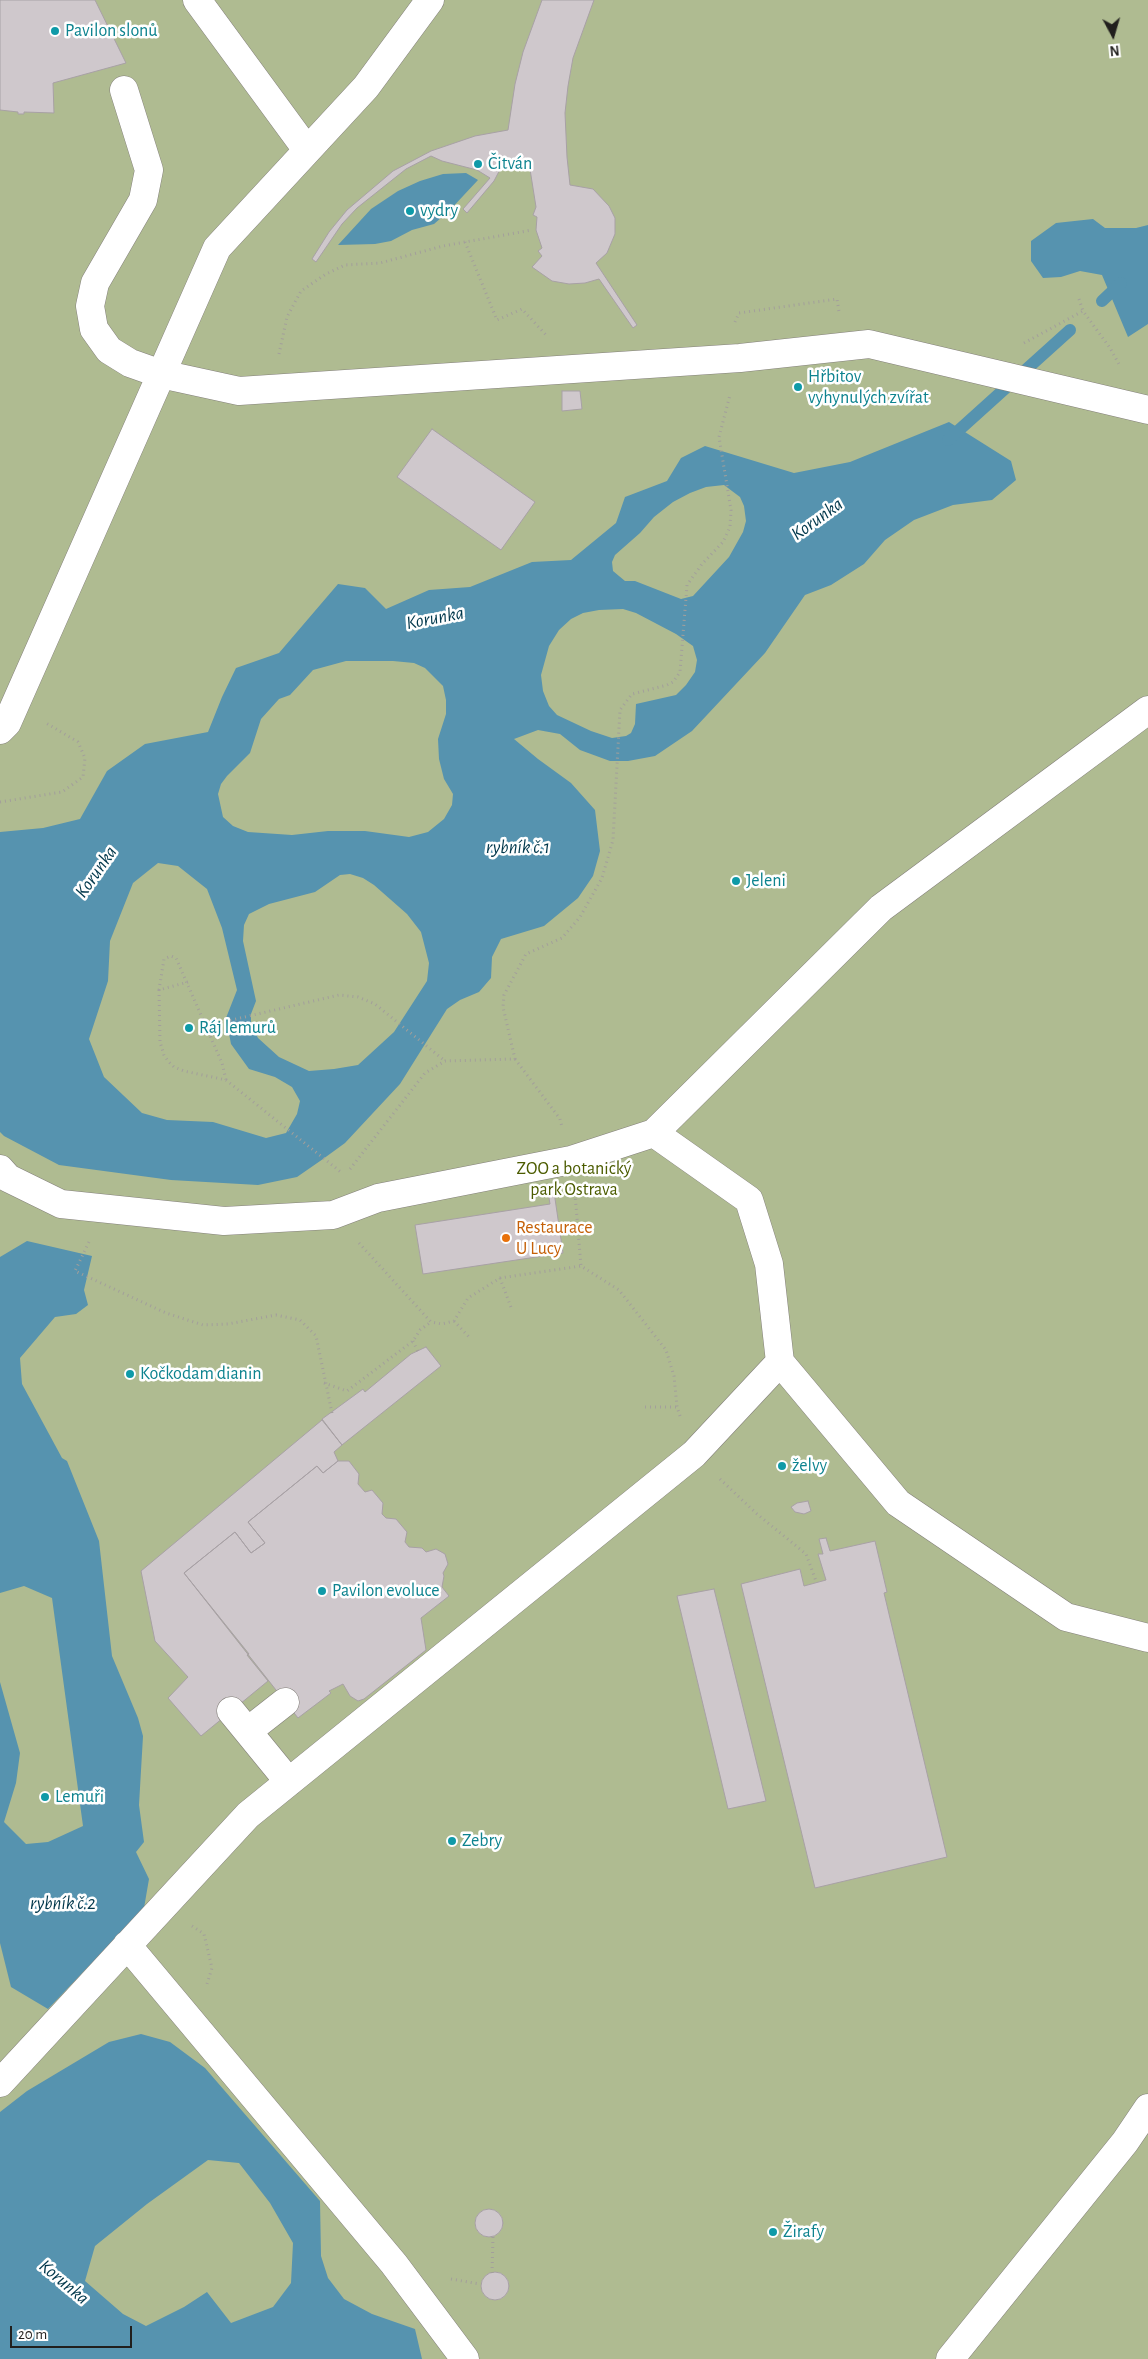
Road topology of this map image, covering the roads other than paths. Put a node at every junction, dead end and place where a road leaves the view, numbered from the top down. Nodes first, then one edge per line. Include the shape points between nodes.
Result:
1 (197, 0) edge
2 (430, 0) edge
3 (124, 90) dead end
4 (308, 150) junction
5 (161, 374) junction
6 (1148, 410) edge
7 (1148, 710) edge
8 (0, 730) edge
9 (654, 1133) junction
10 (0, 1169) edge
11 (780, 1362) junction
12 (1148, 1638) edge
13 (285, 1702) dead end
14 (231, 1711) dead end
15 (248, 1732) junction
16 (289, 1782) junction
17 (127, 1945) junction
18 (0, 2083) edge
19 (1148, 2108) edge
20 (465, 2359) edge
21 (950, 2359) edge

1 - 4 lane
2 - 4 lane via 366,87
3 - 5 lane via 149,170 143,200 95,283 90,306 94,329 109,350 130,364
4 - 5 lane via 217,248
5 - 6 lane via 239,391 740,358 869,344
5 - 8 lane via 7,723
7 - 9 lane via 881,908
9 - 10 lane via 571,1160 378,1198 324,1215 224,1221 60,1204 8,1178
9 - 11 lane via 749,1200 769,1264
11 - 12 lane via 898,1503 1066,1617
11 - 16 lane via 694,1454
13 - 15 lane
14 - 15 lane
15 - 16 lane
16 - 17 lane via 248,1815
17 - 18 lane
17 - 20 lane via 394,2264
19 - 21 lane via 1125,2142

